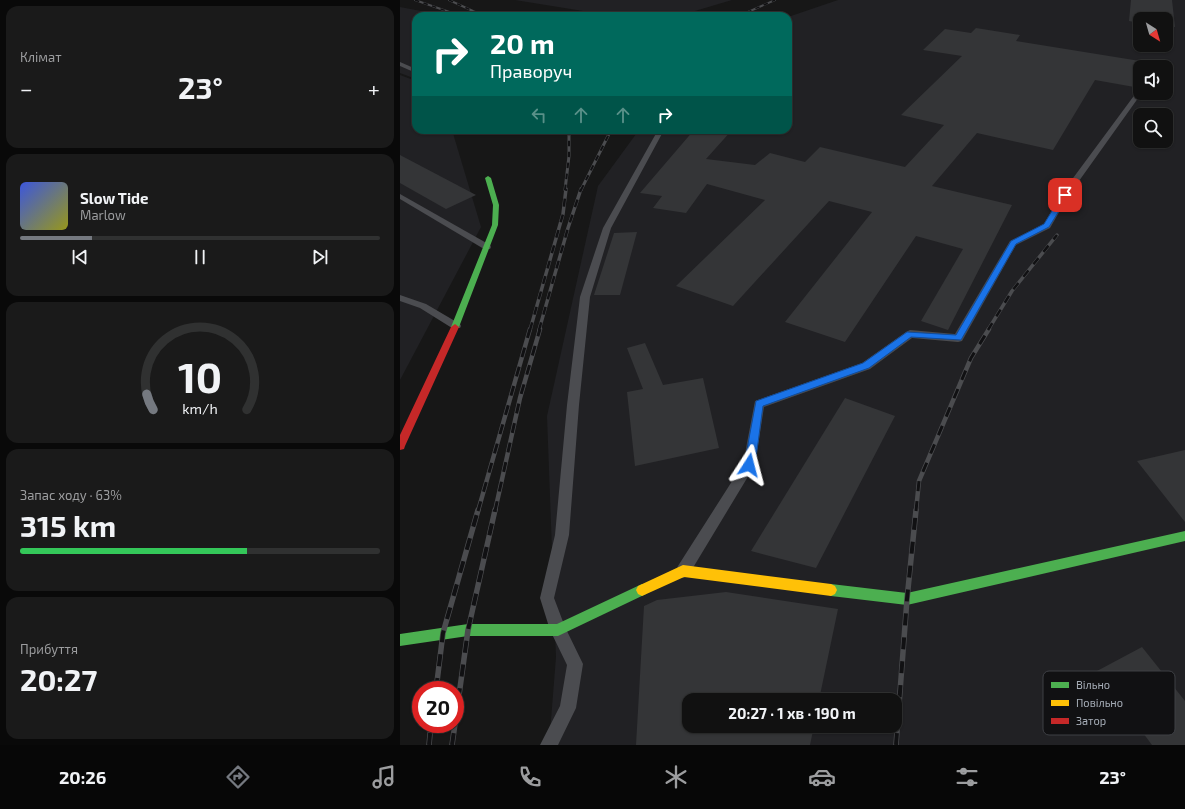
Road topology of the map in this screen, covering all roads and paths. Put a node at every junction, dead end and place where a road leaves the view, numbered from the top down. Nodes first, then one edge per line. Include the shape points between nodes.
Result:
1 (400, 64) edge
2 (412, 69) edge
3 (1134, 100) edge
4 (659, 134) edge
5 (488, 178) dead end
6 (400, 196) edge
7 (487, 246) junction
8 (400, 298) edge
9 (456, 326) junction
10 (400, 446) edge
11 (1185, 536) edge
12 (683, 571) junction
13 (558, 630) junction
14 (400, 640) edge
15 (548, 745) edge

1 - 2 lane
3 - 12 lane via 1065,195 1047,226 1013,242 958,338 910,334 866,366 759,404 749,465
4 - 13 lane via 607,228 585,297 562,535 547,598
5 - 7 street via 496,205 495,225
6 - 7 lane
7 - 9 street
8 - 9 lane via 423,306
9 - 10 street
11 - 12 street via 908,599
12 - 13 street
13 - 14 street via 468,630
13 - 15 lane via 575,664 568,708

